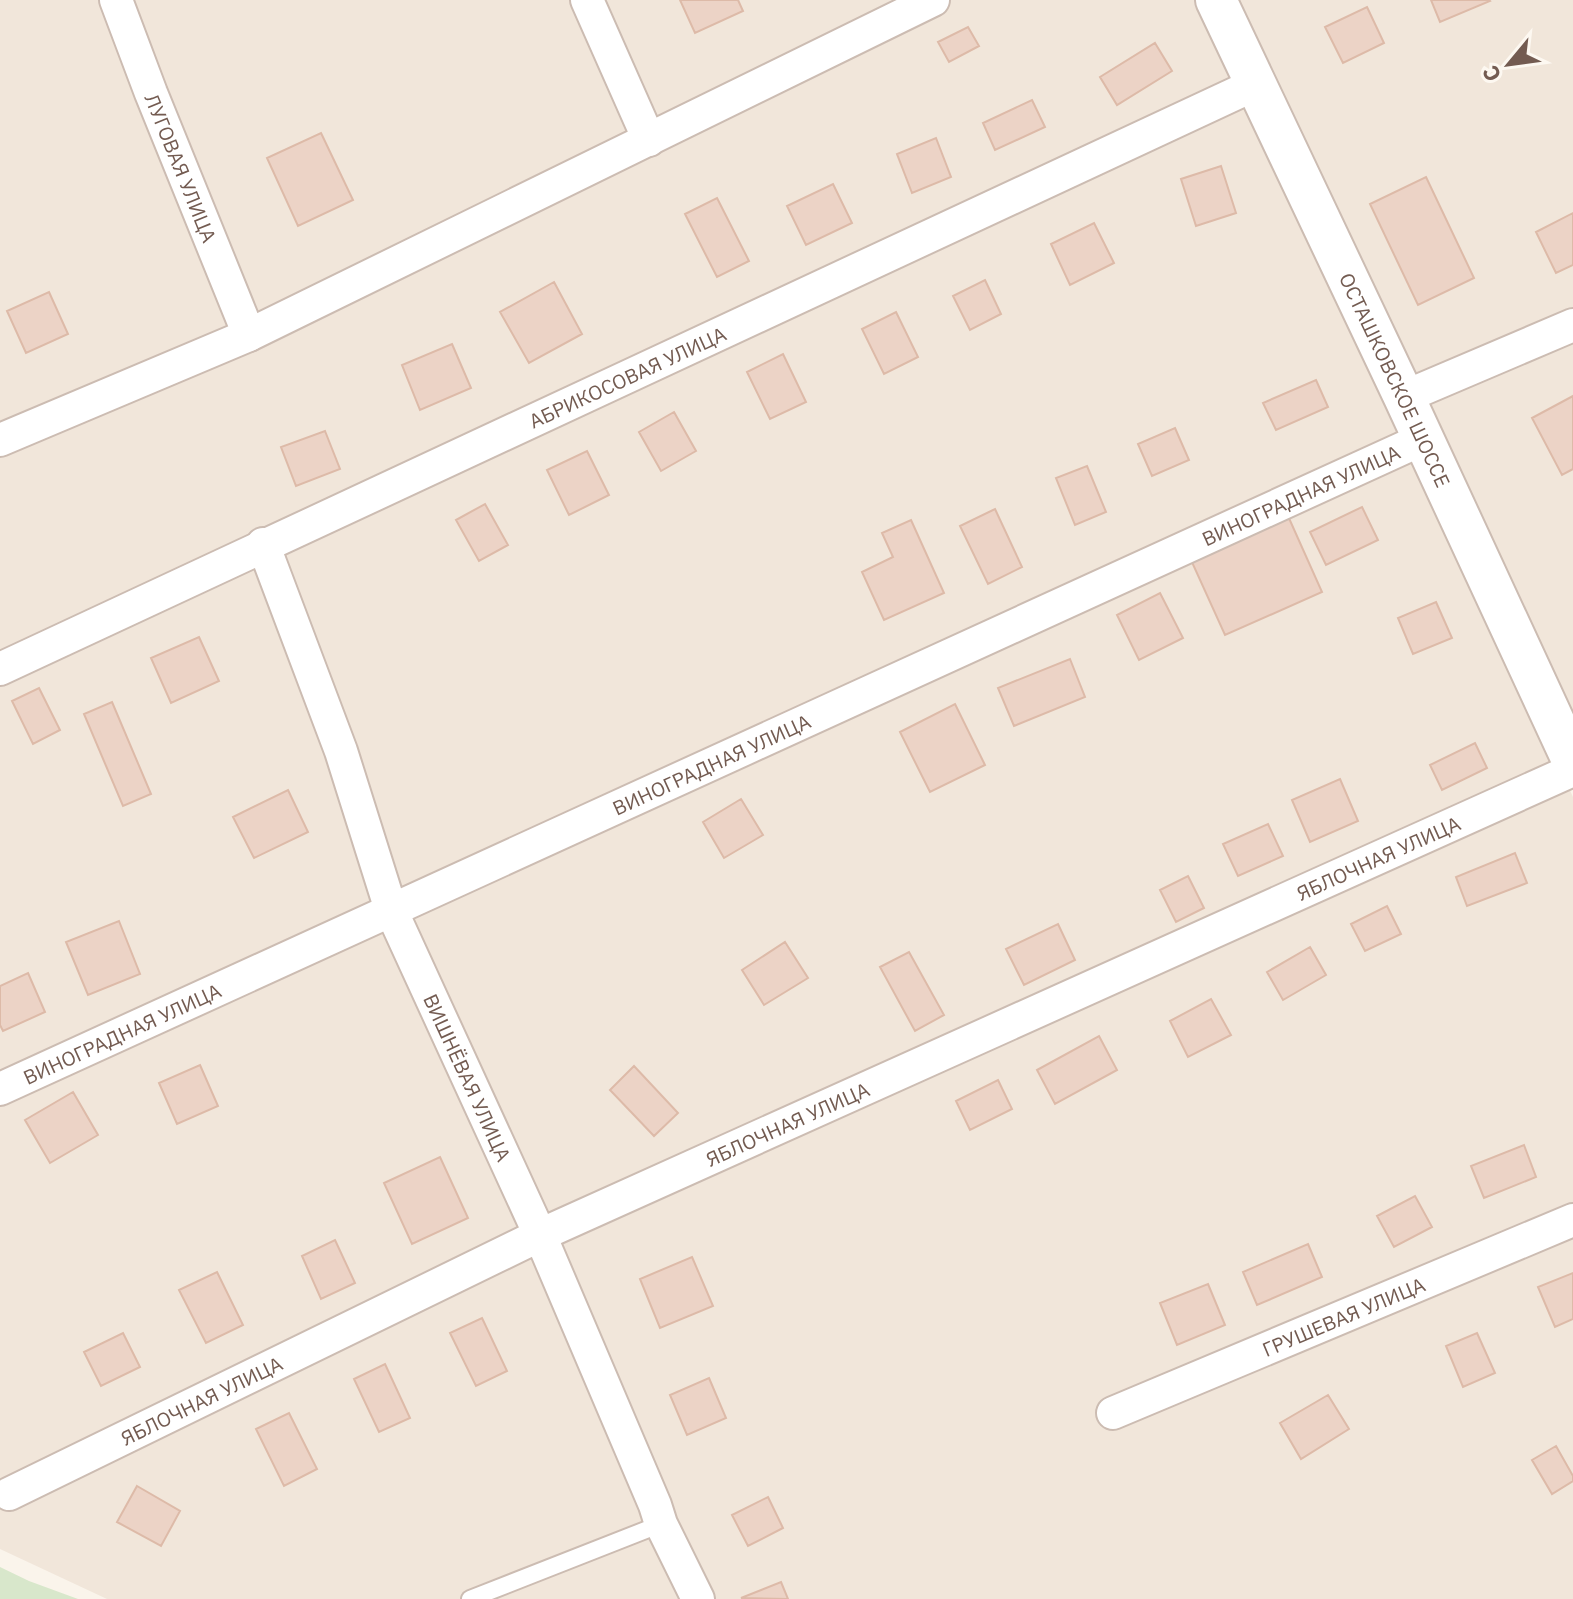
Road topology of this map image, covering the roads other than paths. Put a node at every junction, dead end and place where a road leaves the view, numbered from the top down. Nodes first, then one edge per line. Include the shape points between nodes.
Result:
1 (116, 0) edge
2 (587, 0) edge
3 (933, 0) edge
4 (1218, 1) edge
5 (1256, 84) junction
6 (649, 140) junction
7 (1573, 325) edge
8 (249, 335) junction
9 (1404, 397) junction
10 (1423, 439) junction
11 (0, 440) edge
12 (263, 544) junction
13 (0, 669) edge
14 (1573, 762) edge
15 (1573, 770) edge
16 (391, 910) junction
17 (0, 1089) edge
18 (1573, 1220) edge
19 (540, 1235) junction
20 (1113, 1413) dead end
21 (9, 1494) dead end
22 (661, 1524) junction
23 (470, 1599) edge
24 (698, 1599) edge

1 - 8 street, ЛУГОВАЯ УЛИЦА
2 - 6 street
3 - 6 street
4 - 5 street, ОСТАШКОВСКОЕ ШОССЕ
5 - 9 street, ОСТАШКОВСКОЕ ШОССЕ
5 - 12 street, АБРИКОСОВАЯ УЛИЦА
6 - 8 street
7 - 9 street
8 - 11 street
9 - 10 street, ОСТАШКОВСКОЕ ШОССЕ
10 - 14 street, ОСТАШКОВСКОЕ ШОССЕ
10 - 16 street, ВИНОГРАДНАЯ УЛИЦА
12 - 13 street, АБРИКОСОВАЯ УЛИЦА
12 - 16 street, ВИШНЁВАЯ УЛИЦА via 341,751
15 - 19 street, ЯБЛОЧНАЯ УЛИЦА
16 - 17 street, ВИНОГРАДНАЯ УЛИЦА
16 - 19 street, ВИШНЁВАЯ УЛИЦА
18 - 20 street, ГРУШЕВАЯ УЛИЦА
19 - 21 street, ЯБЛОЧНАЯ УЛИЦА
19 - 22 street, ВИШНЁВАЯ УЛИЦА
22 - 23 lane
22 - 24 street, ВИШНЁВАЯ УЛИЦА

